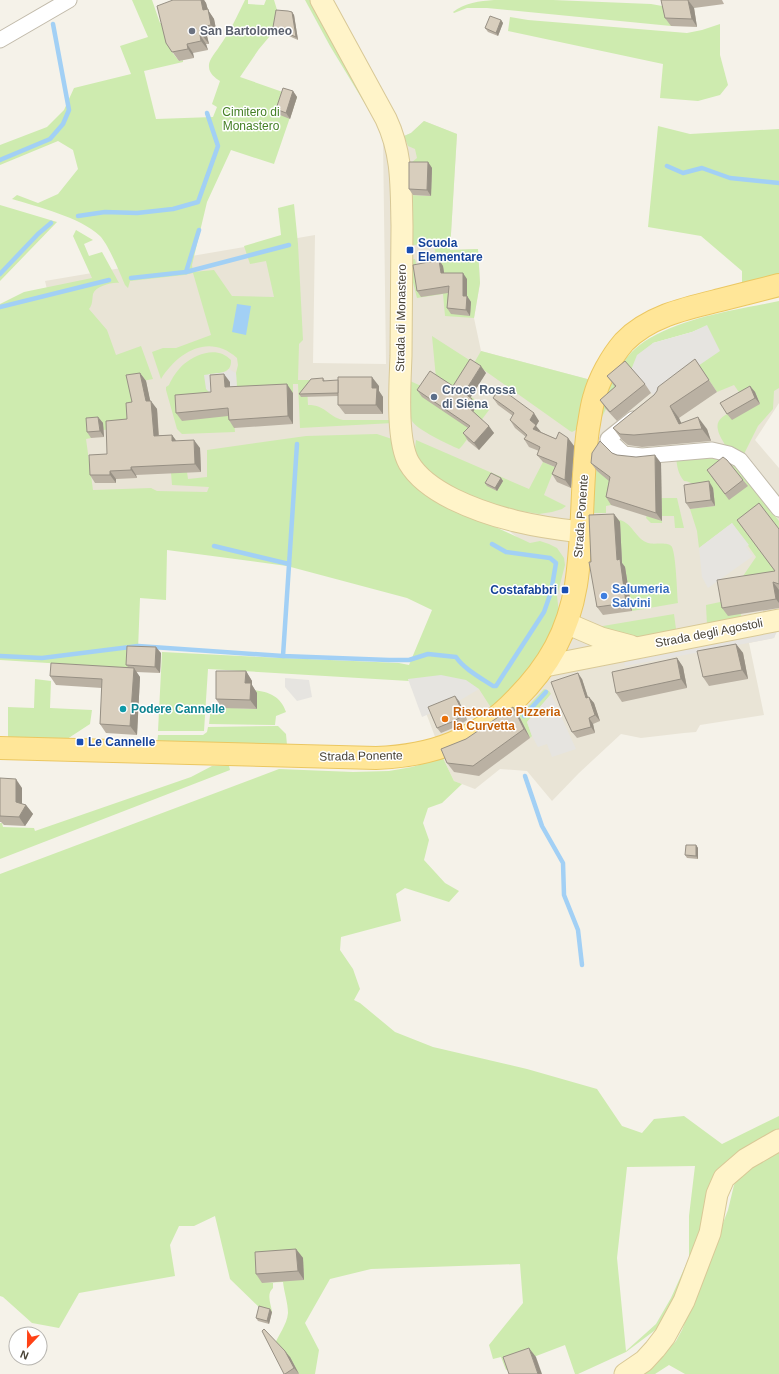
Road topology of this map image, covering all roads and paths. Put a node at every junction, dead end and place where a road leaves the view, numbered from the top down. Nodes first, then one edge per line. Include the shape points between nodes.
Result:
1 (69, 0) edge
2 (321, 0) edge
3 (0, 40) edge
4 (779, 285) edge
5 (645, 410) edge
6 (779, 509) edge
7 (581, 532) junction
8 (779, 620) edge
9 (566, 622) junction
10 (639, 647) junction
11 (545, 666) junction
12 (0, 748) edge
13 (779, 1140) edge
14 (625, 1374) edge

1 - 3 street
2 - 7 main road, Strada di Monastero via 386,119 394,135 398,152 402,257 400,408 403,450 409,464 438,492 467,506 511,521
4 - 7 main road, Strada Ponente via 667,315 645,326 624,342 599,383 594,398 586,448
5 - 6 street via 608,438 624,454 642,456 712,450 729,454 740,460
7 - 9 main road, Strada Ponente via 576,585
8 - 10 main road, Strada degli Agostoli
9 - 10 main road, Strada degli Agostoli via 601,638
9 - 11 main road, Strada Ponente via 556,648
10 - 11 main road, Strada degli Agostoli
11 - 12 main road, Strada Ponente via 532,684 483,727 449,745 406,756 358,758
13 - 14 main road via 746,1159 724,1178 717,1194 710,1233 684,1301 655,1349 644,1361

